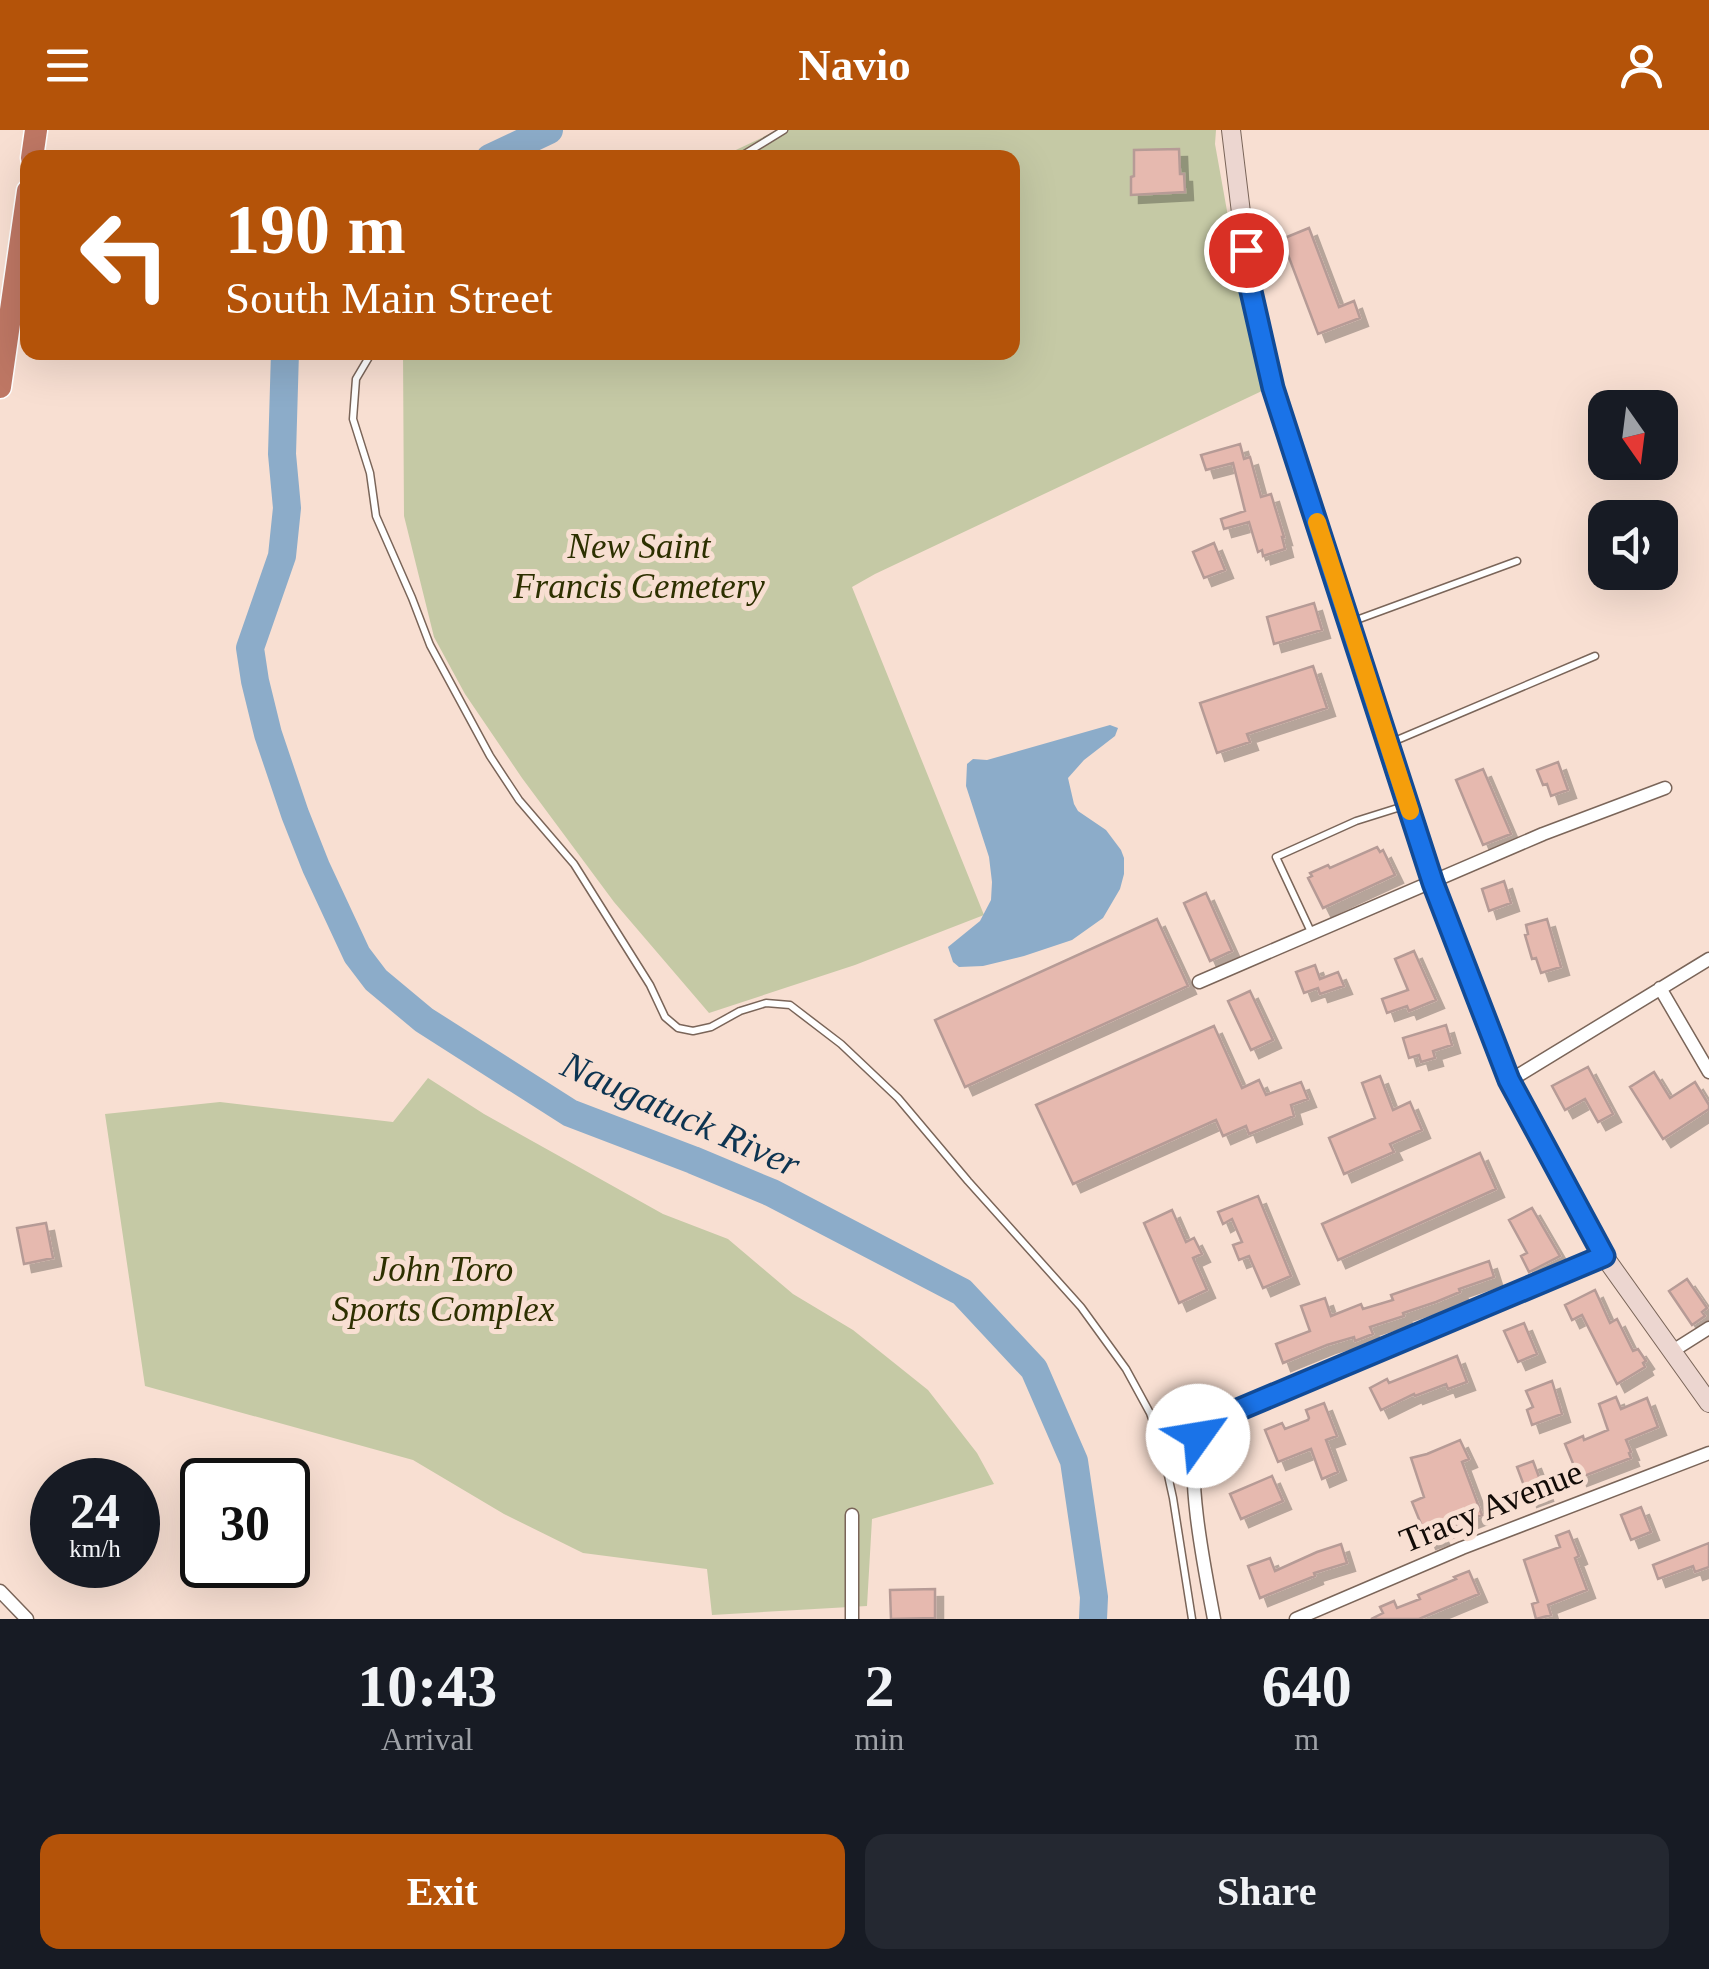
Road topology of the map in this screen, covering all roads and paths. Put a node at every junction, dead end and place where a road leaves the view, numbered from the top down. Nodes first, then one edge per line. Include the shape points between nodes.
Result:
1 (784, 130) edge
2 (1232, 130) edge
3 (751, 150) edge
4 (20, 247) edge
5 (367, 360) edge
6 (0, 387) edge
7 (1517, 561) dead end
8 (1350, 622) junction
9 (1595, 656) dead end
10 (1389, 744) junction
11 (1666, 788) dead end
12 (1408, 805) junction
13 (1433, 883) junction
14 (1312, 934) junction
15 (1709, 959) edge
16 (1199, 982) dead end
17 (1660, 988) junction
18 (1709, 1072) edge
19 (1509, 1080) junction
20 (1604, 1256) junction
21 (1709, 1328) edge
22 (1671, 1352) junction
23 (1709, 1404) edge
24 (1709, 1453) edge
25 (852, 1515) dead end
26 (0, 1591) edge
27 (27, 1619) edge
28 (852, 1619) edge
29 (1192, 1619) edge
30 (1214, 1619) edge
31 (1296, 1619) edge

1 - 3 lane
2 - 8 main road via 1250,287 1273,388
4 - 6 highway
5 - 29 lane via 356,379 353,419 376,516 430,645 490,756 574,864 665,1018 692,1030 766,1003 790,1005 898,1098 1081,1306 1150,1413 1173,1498
7 - 8 lane
8 - 10 main road
9 - 10 lane
10 - 12 main road
11 - 13 street
12 - 13 main road
12 - 14 lane via 1276,857
13 - 14 street
13 - 19 main road
14 - 16 street
15 - 17 street
17 - 18 street
17 - 19 street
19 - 20 main road
20 - 22 main road
20 - 30 street via 1214,1420 1198,1436 1194,1467
21 - 22 street
22 - 23 main road
24 - 31 street, Tracy Avenue
25 - 28 street
26 - 27 street

